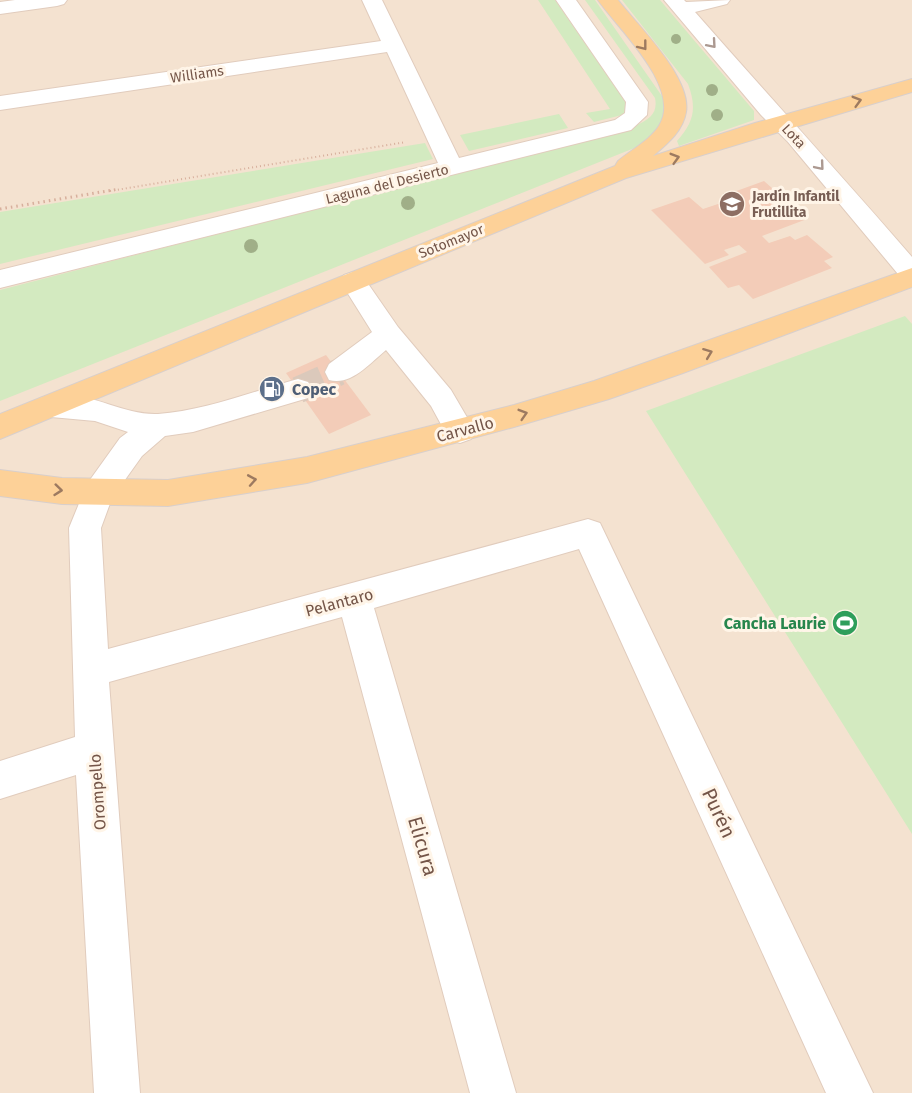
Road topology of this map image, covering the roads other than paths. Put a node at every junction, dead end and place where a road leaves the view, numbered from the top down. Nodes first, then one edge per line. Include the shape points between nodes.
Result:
1 (57, 0) edge
2 (372, 0) edge
3 (566, 0) edge
4 (608, 0) edge
5 (720, 0) edge
6 (678, 5) edge
7 (0, 8) edge
8 (393, 45) junction
9 (912, 85) edge
10 (0, 103) edge
11 (781, 123) junction
12 (452, 168) junction
13 (618, 173) junction
14 (912, 276) edge
15 (0, 279) edge
16 (354, 281) junction
17 (388, 334) junction
18 (339, 372) tunnel mouth
19 (298, 390) tunnel mouth
20 (51, 406) junction
21 (157, 426) junction
22 (0, 427) edge
23 (460, 431) junction
24 (0, 483) edge
25 (98, 493) junction
26 (588, 533) joint
27 (354, 598) junction
28 (90, 671) junction
29 (94, 750) junction
30 (0, 780) edge
31 (117, 1093) edge
32 (492, 1093) edge
33 (850, 1093) edge

1 - 7 street
2 - 8 street
3 - 12 street, Laguna del Desierto via 631,90 639,107 636,115 617,127
4 -> 13 main road via 664,74 677,107 665,134
5 - 6 street
6 -> 11 street, Lota
8 - 10 street, Williams
8 - 12 street
11 -> 9 main road, Sotomayor
13 -> 11 main road, Sotomayor
11 -> 14 street, Lota
12 - 15 street, Laguna del Desierto
13 - 16 main road, Sotomayor
23 -> 14 main road, Carvallo via 673,366
16 - 17 street
16 - 20 main road, Sotomayor
17 - 18 street
17 - 23 street via 441,398
19 - 21 street via 193,420
20 - 21 street via 96,410
20 - 22 main road, Sotomayor
21 - 25 street, Orompello via 131,447
25 -> 23 main road, Carvallo via 168,493 255,480
24 -> 25 main road, Carvallo
25 - 28 street, Orompello via 85,528
26 - 27 street, Pelantaro
26 - 33 street, Purén
27 - 28 street, Pelantaro
27 - 32 street, Elicura
28 - 29 street, Orompello
29 - 30 street
29 - 31 street, Orompello

